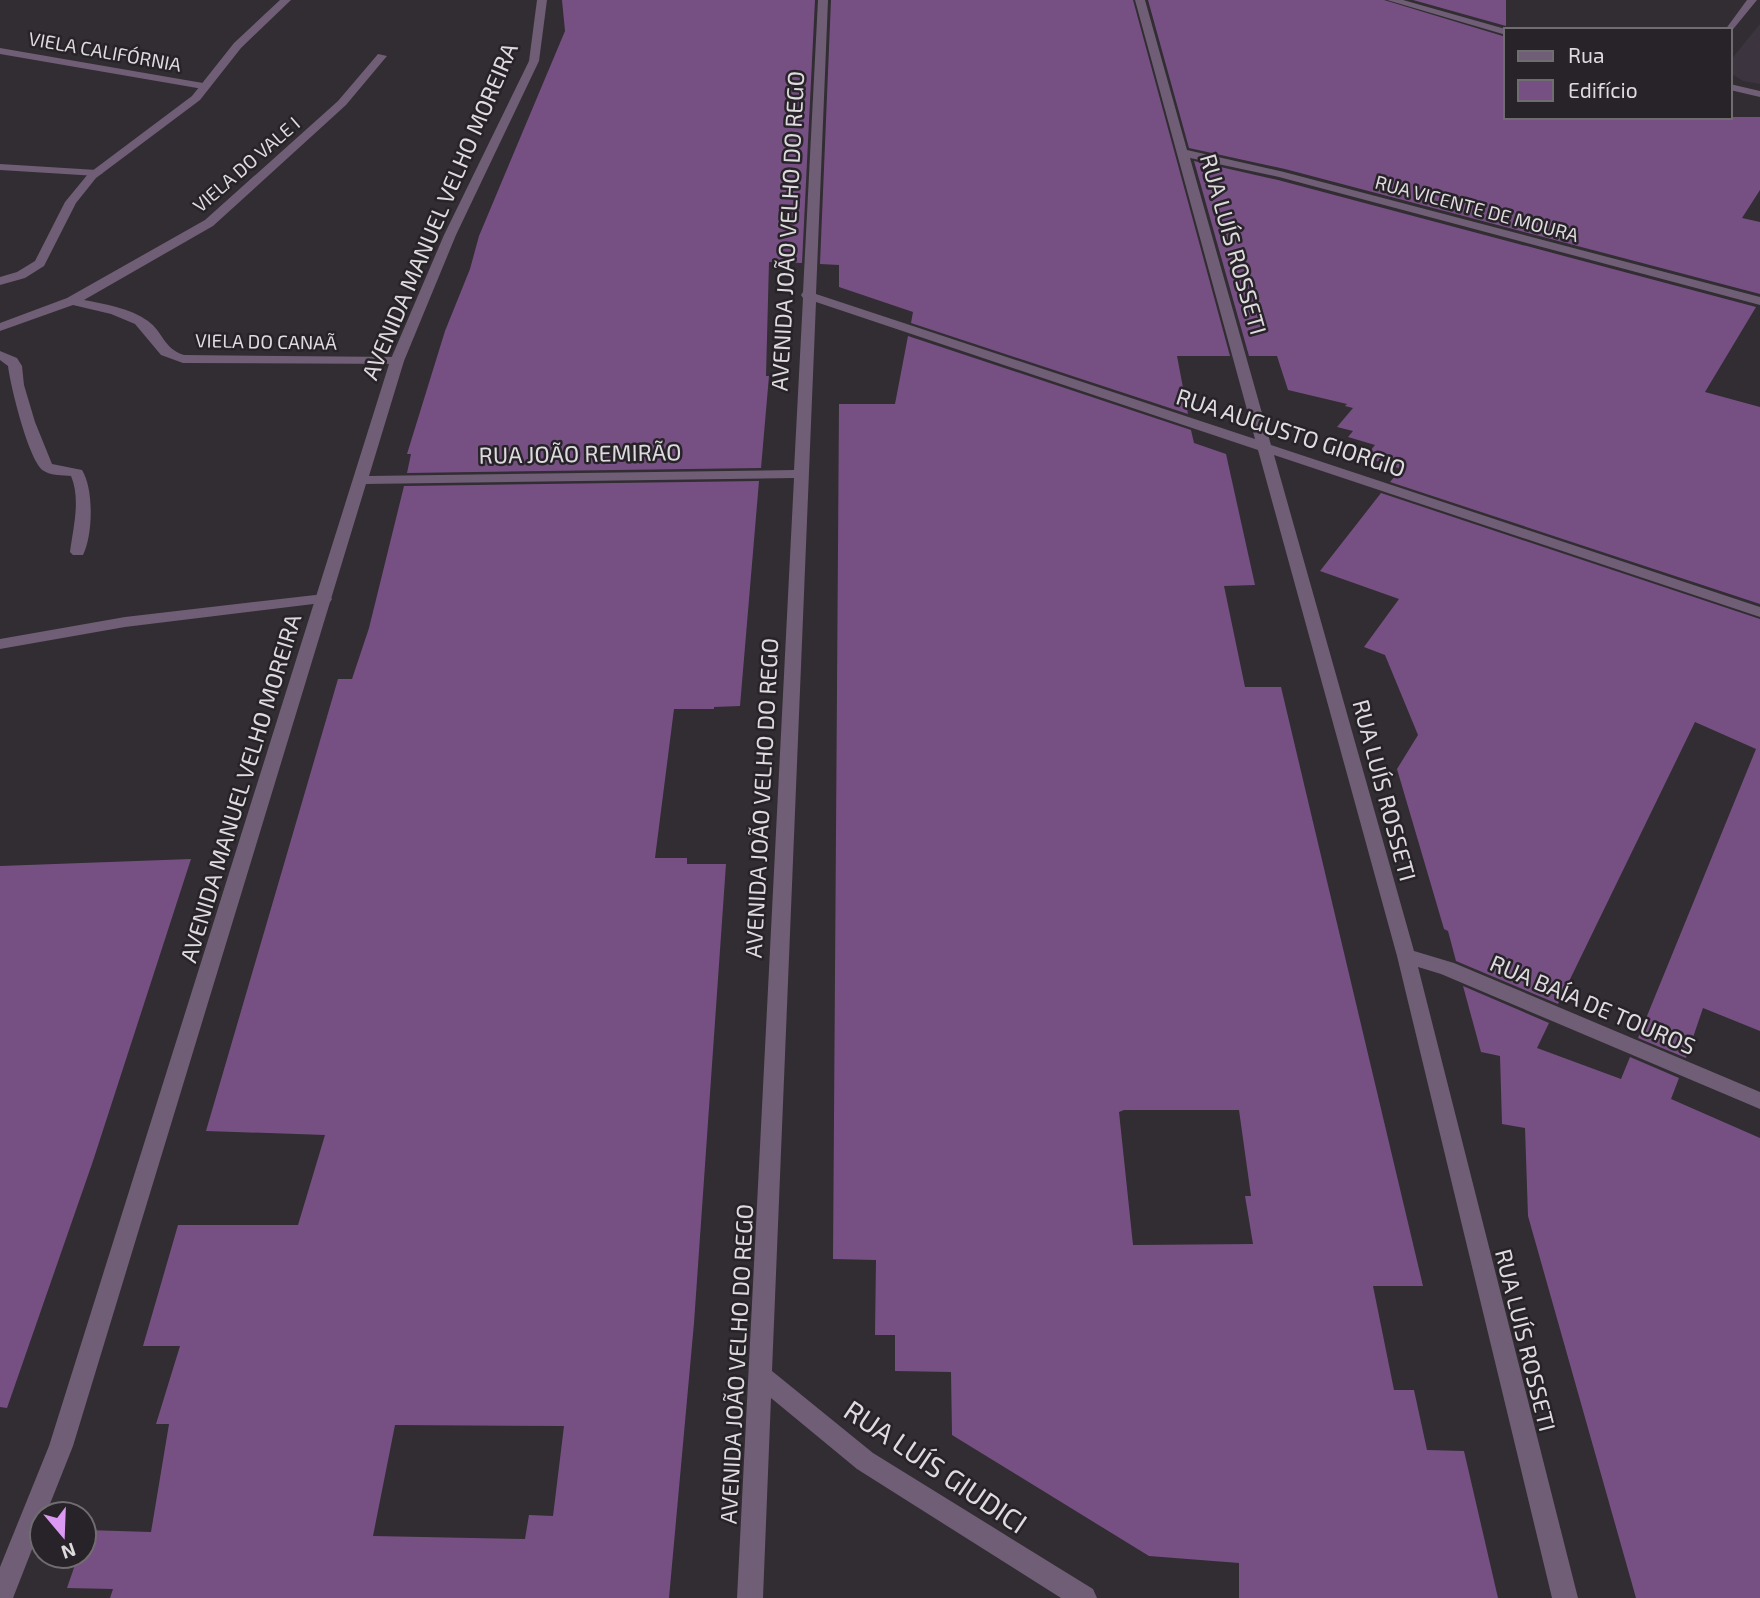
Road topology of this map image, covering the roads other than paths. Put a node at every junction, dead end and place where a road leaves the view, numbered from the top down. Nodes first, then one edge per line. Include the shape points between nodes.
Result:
1 (286, 0) edge
2 (542, 0) edge
3 (823, 0) edge
4 (1140, 0) edge
5 (1391, 0) edge
6 (1752, 0) edge
7 (1731, 28) edge
8 (1504, 31) edge
9 (0, 51) edge
10 (382, 56) dead end
11 (203, 86) junction
12 (1732, 87) edge
13 (1760, 94) edge
14 (1184, 153) junction
15 (0, 167) edge
16 (97, 173) junction
17 (0, 281) edge
18 (807, 295) junction
19 (72, 300) junction
20 (1760, 301) edge
21 (0, 327) edge
22 (0, 355) edge
23 (397, 361) junction
24 (1265, 447) junction
25 (800, 474) junction
26 (360, 480) junction
27 (78, 552) dead end
28 (324, 599) junction
29 (1760, 612) edge
30 (0, 644) edge
31 (1406, 956) junction
32 (1760, 1101) edge
33 (760, 1375) junction
34 (0, 1598) edge
35 (750, 1598) edge
36 (1084, 1598) edge
37 (1565, 1598) edge

1 - 11 street
2 - 23 street, AVENIDA MANUEL VELHO MOREIRA via 534,61 450,235
3 - 18 street, AVENIDA JOÃO VELHO DO REGO
4 - 14 street, RUA LUÍS ROSSETI
5 - 8 street
6 - 7 street
9 - 11 street, VIELA CALIFÓRNIA
10 - 19 street, VIELA DO VALE I via 342,103 209,223
11 - 16 street via 195,98
12 - 13 street
14 - 20 street, RUA VICENTE DE MOURA via 1280,174
14 - 24 street, RUA LUÍS ROSSETI
15 - 16 street
16 - 17 street via 71,202 40,263
18 - 24 street, RUA AUGUSTO GIORGIO
18 - 25 street, AVENIDA JOÃO VELHO DO REGO
19 - 21 street, VIELA DO VALE I
19 - 23 street, VIELA DO CANAÃ via 143,322 160,348 183,359
22 - 27 street via 15,366 28,422 47,466 76,472 80,478
23 - 26 street, AVENIDA MANUEL VELHO MOREIRA
24 - 29 street, RUA AUGUSTO GIORGIO
24 - 31 street, RUA LUÍS ROSSETI
25 - 26 street, RUA JOÃO REMIRÃO
25 - 33 street, AVENIDA JOÃO VELHO DO REGO
26 - 28 street, AVENIDA MANUEL VELHO MOREIRA
28 - 30 street via 179,614
28 - 34 street, AVENIDA MANUEL VELHO MOREIRA via 61,1446
31 - 32 street, RUA BAÍA DE TOUROS via 1447,968
31 - 37 street, RUA LUÍS ROSSETI
33 - 35 street, AVENIDA JOÃO VELHO DO REGO
33 - 36 street, RUA LUÍS GIUDICI via 865,1461

